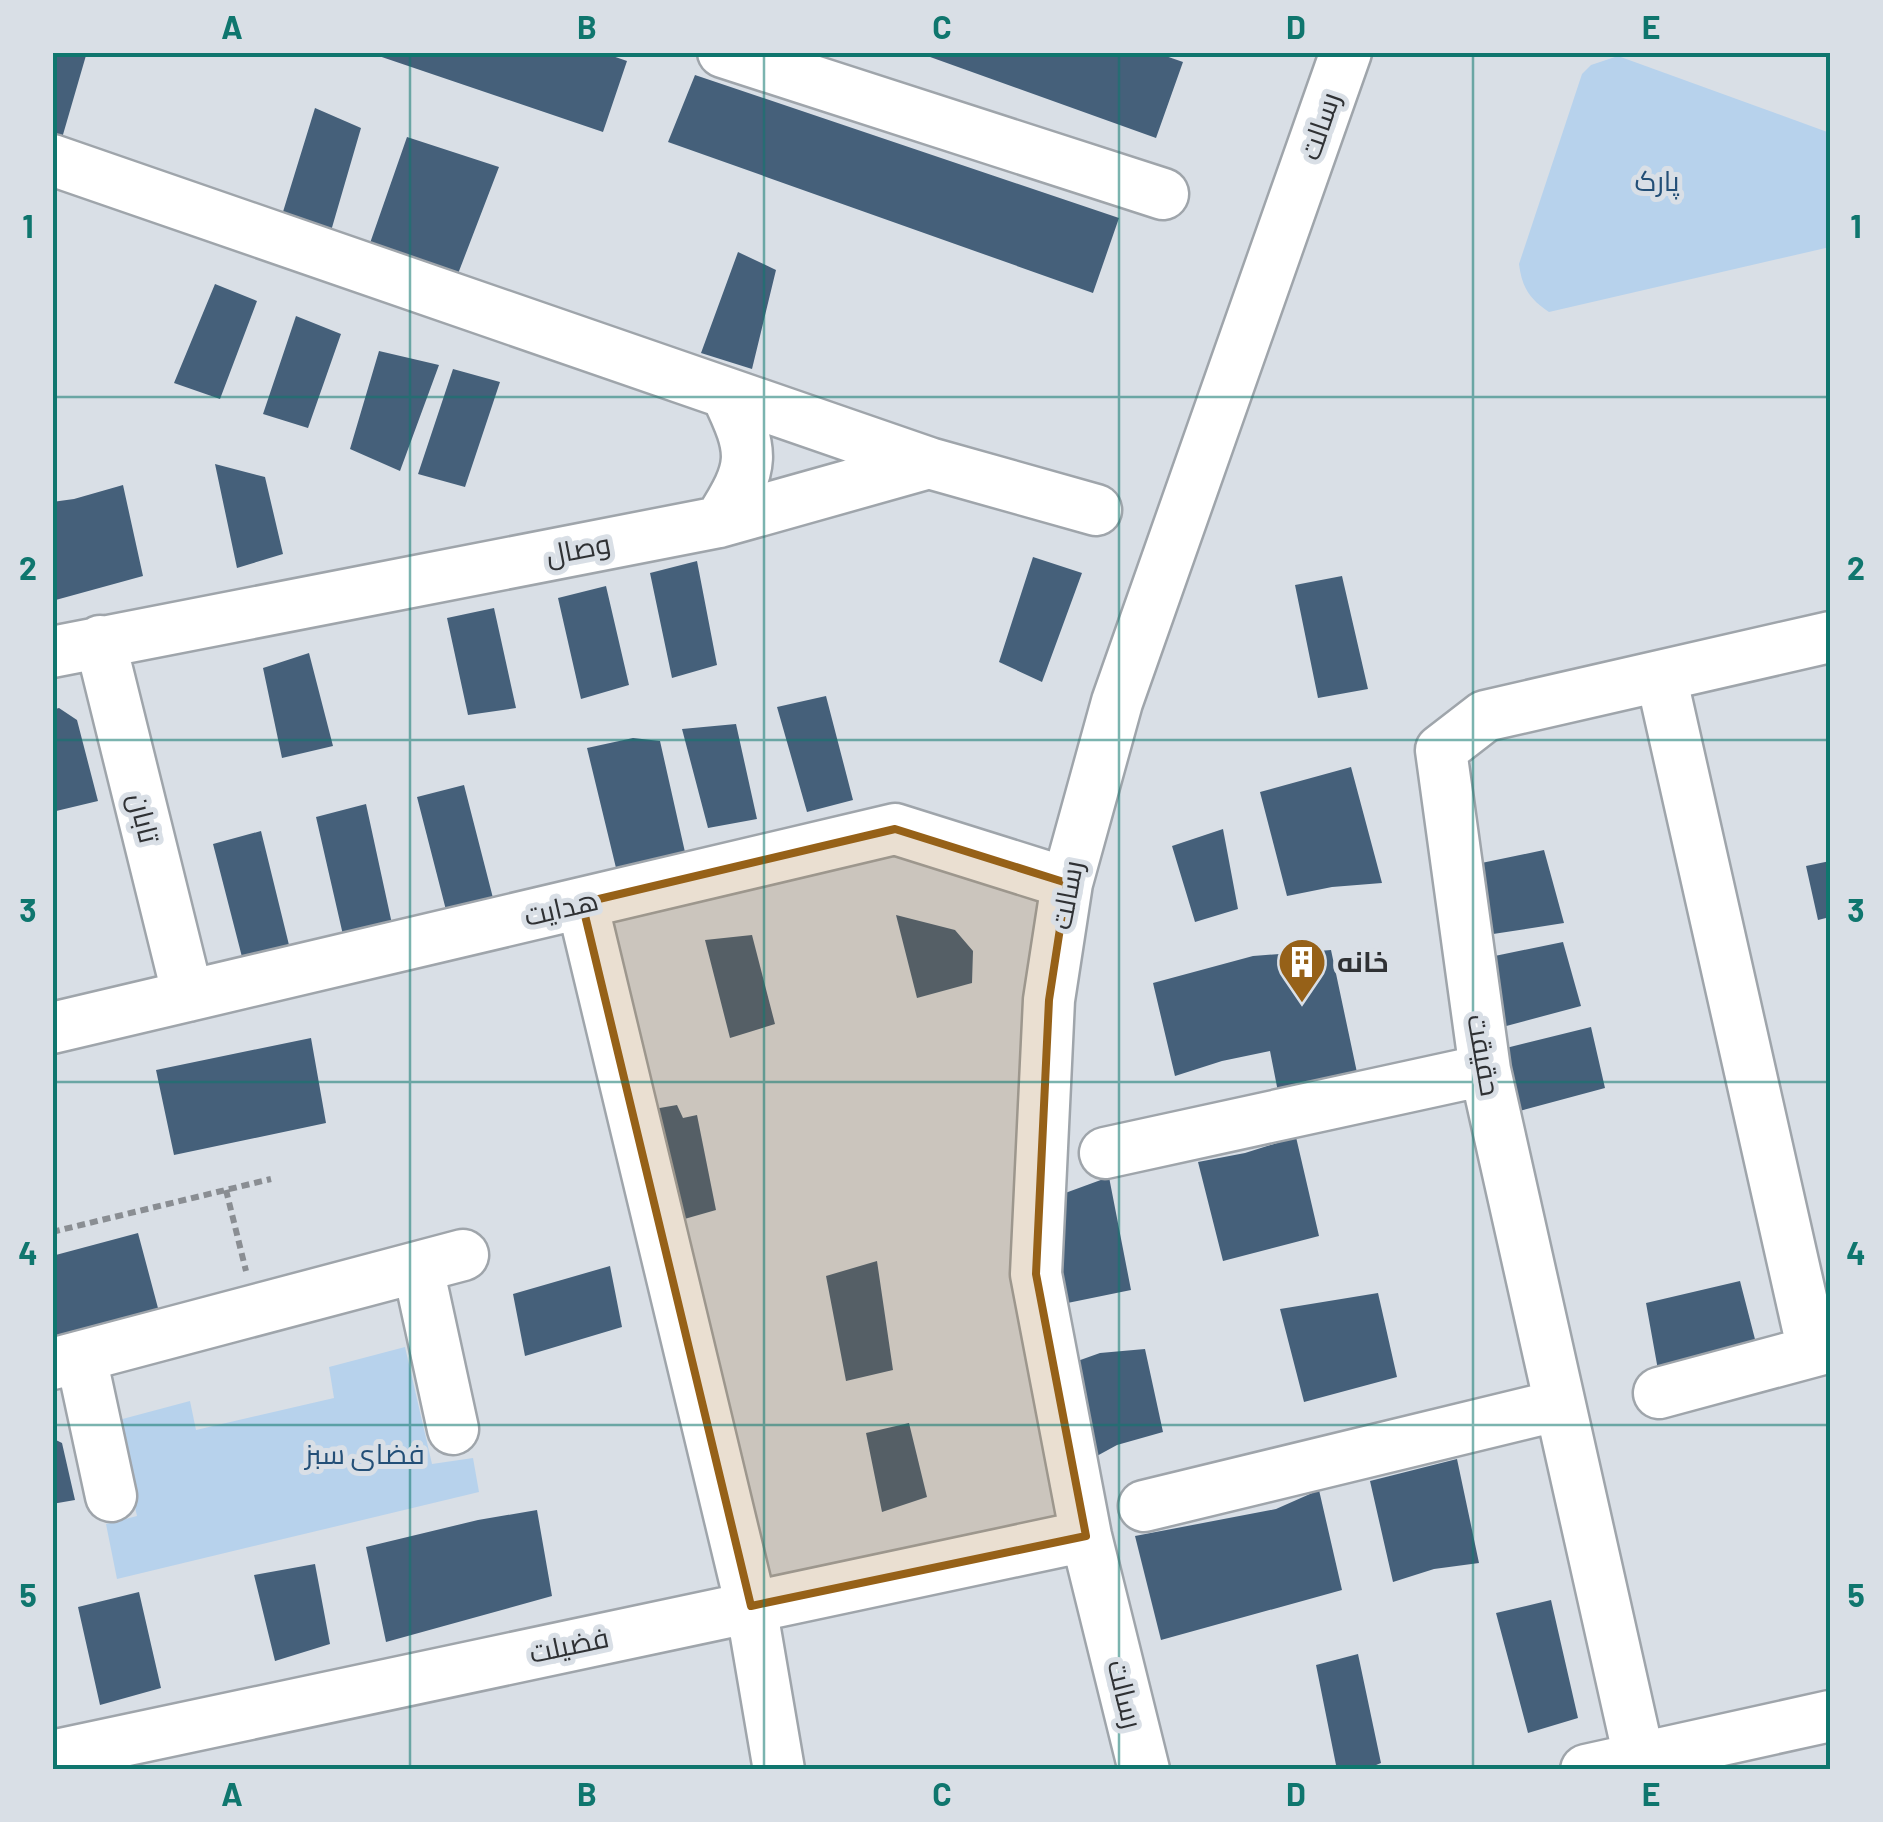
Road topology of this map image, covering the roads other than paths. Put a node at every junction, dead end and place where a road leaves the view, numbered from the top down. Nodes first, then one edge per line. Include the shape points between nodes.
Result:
1 (723, 52) edge
2 (1346, 52) edge
3 (52, 160) edge
4 (1163, 194) dead end
5 (726, 393) junction
6 (929, 463) junction
7 (1096, 510) dead end
8 (719, 522) junction
9 (1830, 637) edge
10 (100, 641) junction
11 (52, 652) edge
12 (1661, 676) junction
13 (1066, 883) junction
14 (582, 903) junction
15 (188, 996) junction
16 (52, 1028) edge
17 (1484, 1070) junction
18 (1105, 1154) dead end
19 (1822, 1349) edge
20 (67, 1360) edge
21 (1659, 1393) dead end
22 (1560, 1405) junction
23 (452, 1429) dead end
24 (111, 1496) dead end
25 (1144, 1506) dead end
26 (1086, 1536) junction
27 (751, 1606) junction
28 (1830, 1716) edge
29 (52, 1756) edge
30 (1639, 1757) junction
31 (780, 1770) edge
32 (1144, 1770) edge
33 (1586, 1770) edge

1 - 4 street
2 - 13 street, رسالت via 1117,702
3 - 5 street
5 - 6 street
5 - 8 street via 747,436 744,482
6 - 7 street
6 - 8 street, وصال
8 - 10 street, وصال
9 - 12 street, حقیقت
10 - 11 street, وصال
10 - 15 street, تابان
12 - 17 street, حقیقت via 1484,716 1441,750
12 - 19 street
13 - 14 street, هدایت via 896,829
13 - 26 street, رسالت via 1049,1000 1036,1274
14 - 15 street, هدایت
14 - 27 street
15 - 16 street, هدایت
17 - 18 street
17 - 22 street, حقیقت
19 - 21 street
20 - 23 street via 440,1261
20 - 24 street
22 - 25 street
22 - 30 street, حقیقت
26 - 27 street, فضیلت
26 - 32 street, رسالت
27 - 29 street, فضیلت
27 - 31 street
28 - 30 street
30 - 33 street

